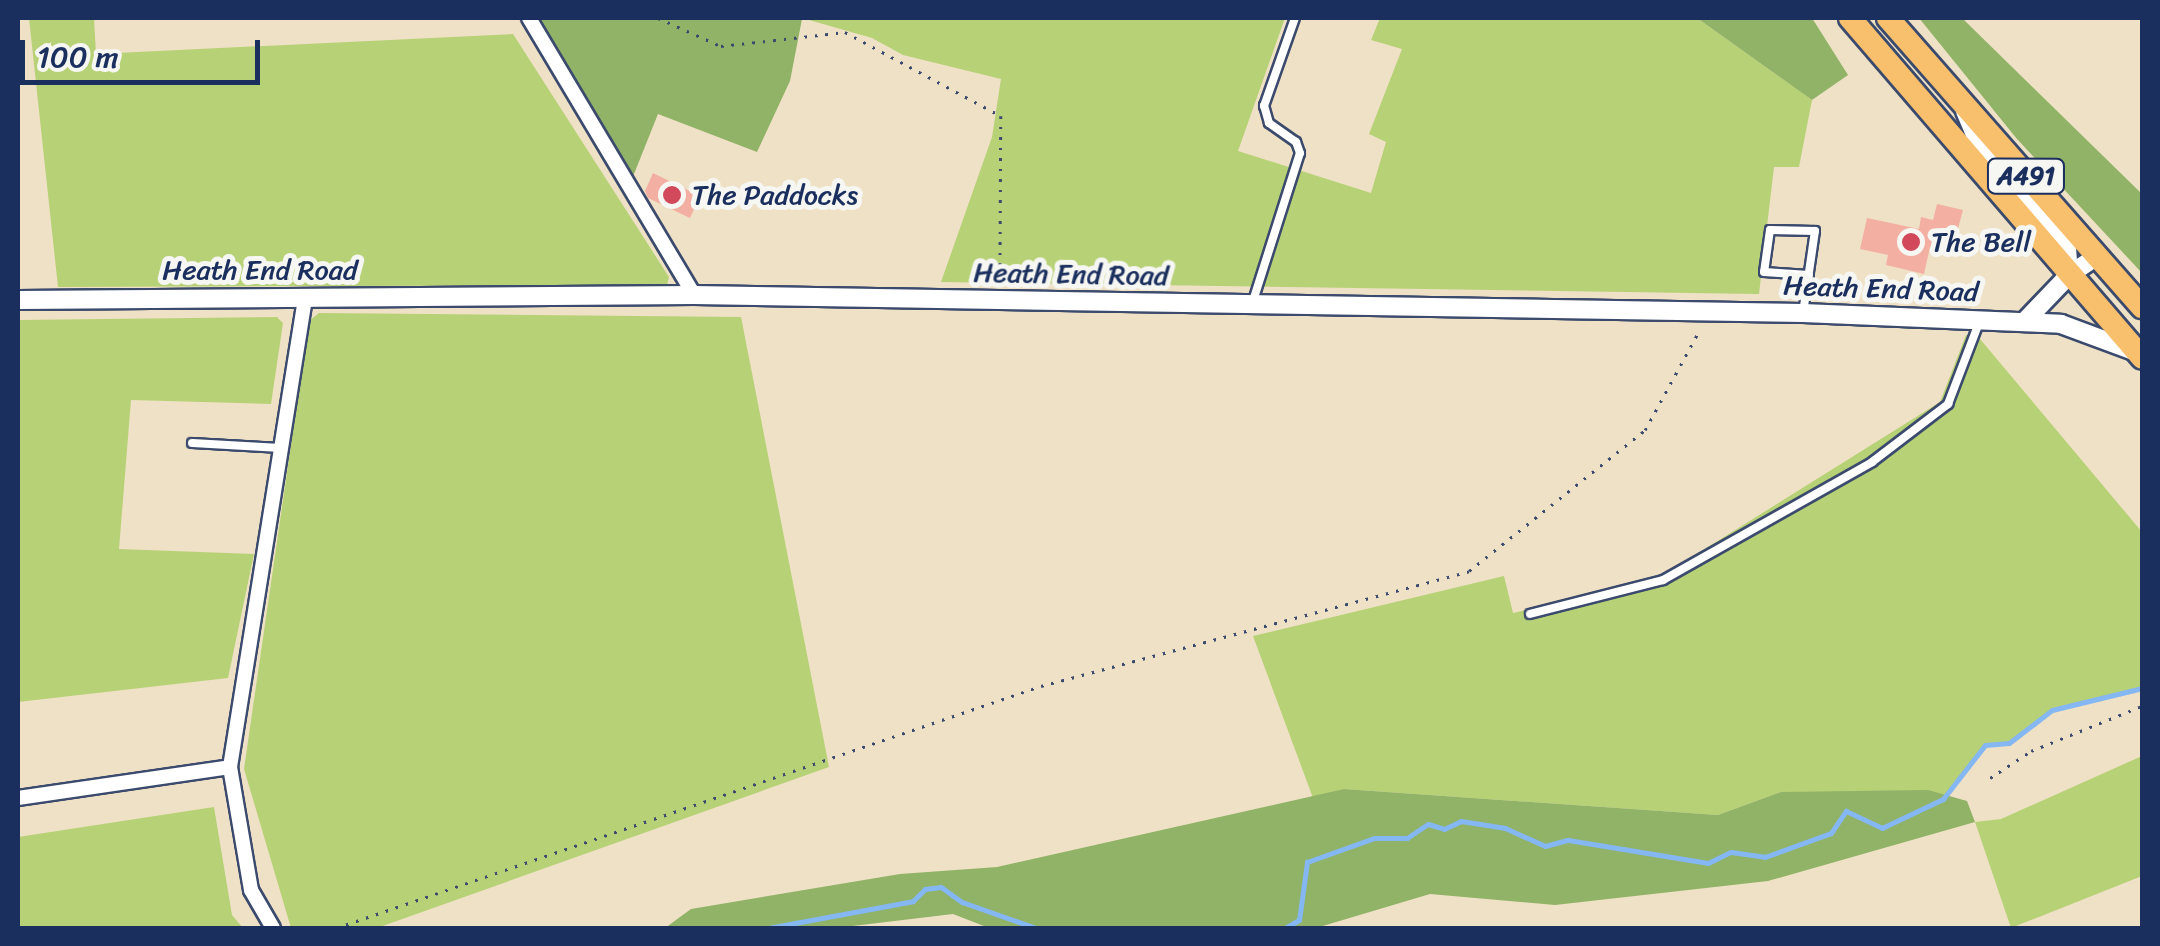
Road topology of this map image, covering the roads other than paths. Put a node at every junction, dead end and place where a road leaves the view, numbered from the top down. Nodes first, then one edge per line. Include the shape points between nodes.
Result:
1 (529, 18) edge
2 (1295, 18) edge
3 (1850, 18) edge
4 (1888, 18) edge
5 (1962, 104) junction
6 (2096, 257) junction
7 (1809, 275) junction
8 (2068, 275) junction
9 (694, 295) junction
10 (304, 297) junction
11 (18, 300) edge
12 (1252, 305) junction
13 (2142, 307) edge
14 (1803, 314) junction
15 (1980, 320) junction
16 (2026, 320) junction
17 (2140, 356) edge
18 (192, 443) dead end
19 (280, 448) junction
20 (1530, 614) dead end
21 (230, 768) junction
22 (18, 798) edge
23 (273, 928) edge

1 - 9 street
2 - 12 lane via 1264,106 1269,123 1296,142 1300,154
3 - 8 highway, A491
4 - 5 highway, A491
5 - 6 highway, A491
5 - 8 street via 1978,142 2067,248
6 - 8 street
6 - 13 highway, A491
7 - 7 lane via 1815,231 1770,230 1764,272
7 - 14 lane
8 - 16 street
8 - 17 highway, A491
9 - 10 street, Heath End Road
9 - 12 street, Heath End Road
10 - 11 street, Heath End Road
10 - 19 street
12 - 14 street, Heath End Road
14 - 15 street, Heath End Road
15 - 16 street, Heath End Road
15 - 20 lane via 1948,404 1872,462 1662,580
16 - 17 street, Heath End Road via 2080,328
18 - 19 lane
19 - 21 street
21 - 22 street
21 - 23 street via 250,890

